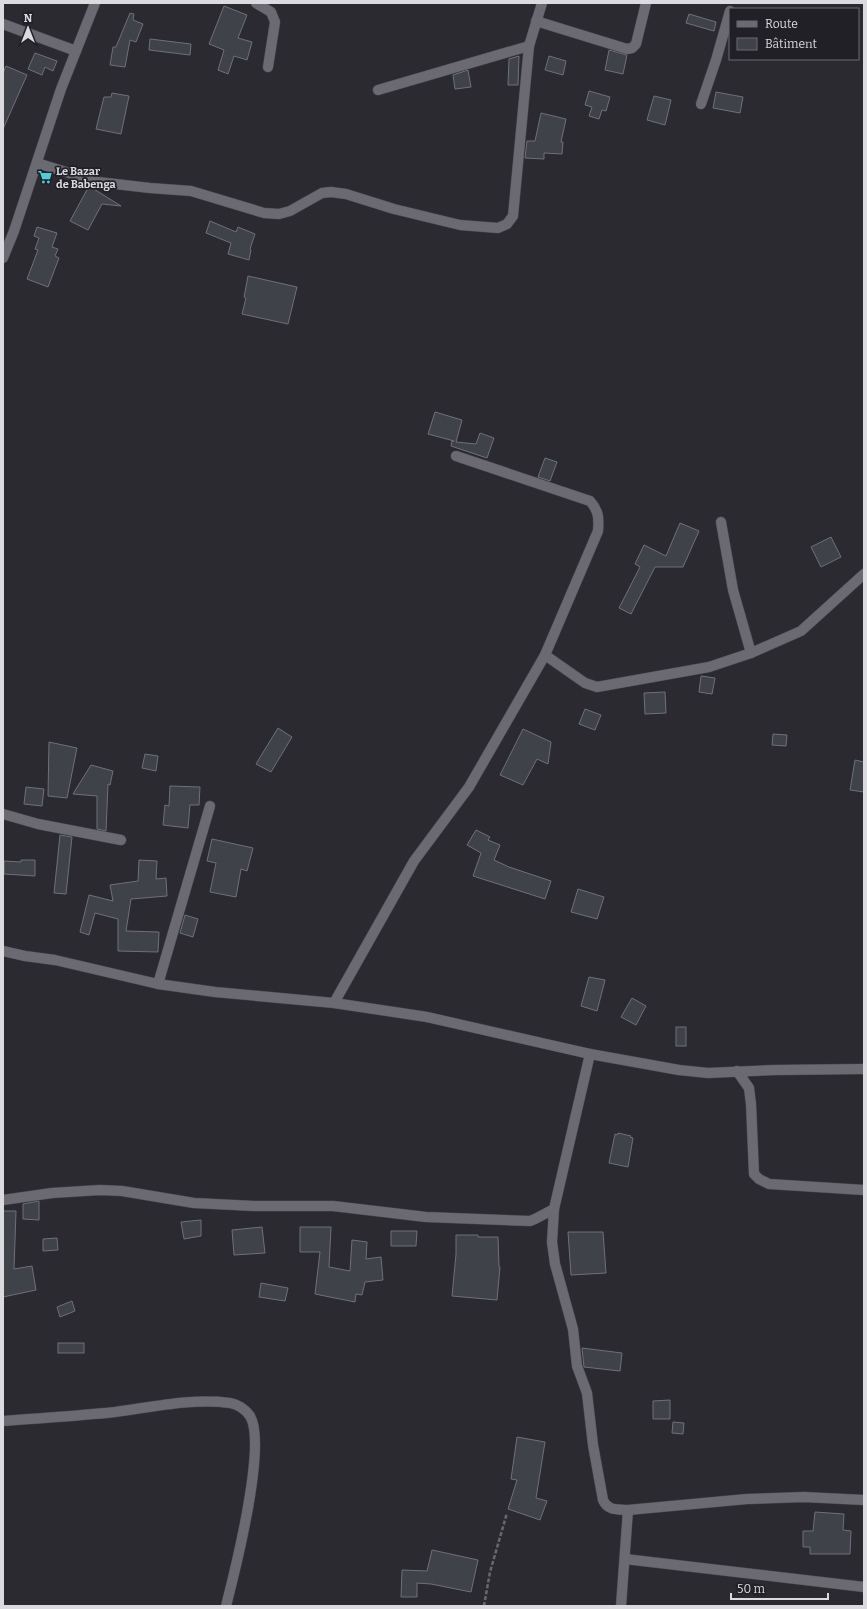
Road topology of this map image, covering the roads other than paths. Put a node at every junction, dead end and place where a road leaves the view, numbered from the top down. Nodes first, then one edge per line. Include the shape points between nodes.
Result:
1 (95, 3) edge
2 (256, 3) edge
3 (542, 3) edge
4 (646, 3) edge
5 (729, 14) edge
6 (536, 21) junction
7 (3, 24) edge
8 (529, 46) junction
9 (76, 51) junction
10 (268, 67) dead end
11 (378, 90) dead end
12 (701, 104) dead end
13 (37, 162) junction
14 (3, 258) edge
15 (456, 456) dead end
16 (721, 522) dead end
17 (864, 574) edge
18 (751, 653) junction
19 (545, 655) junction
20 (210, 806) dead end
21 (3, 814) edge
22 (121, 840) dead end
23 (3, 951) edge
24 (158, 984) junction
25 (334, 1003) junction
26 (590, 1054) junction
27 (864, 1069) edge
28 (738, 1071) junction
29 (864, 1190) edge
30 (3, 1200) edge
31 (554, 1209) junction
32 (3, 1421) edge
33 (864, 1500) edge
34 (628, 1510) junction
35 (625, 1559) junction
36 (864, 1587) edge
37 (228, 1606) edge
38 (621, 1606) edge

1 - 9 street
2 - 10 street via 271,12 275,22
3 - 6 street
4 - 6 street via 636,44 627,49
5 - 12 street
6 - 8 street
7 - 9 street
8 - 11 street
8 - 13 street via 513,216 507,224 498,228 460,225 331,192 322,193 290,211 279,214 264,213 191,191 98,182
9 - 13 street
13 - 14 street
15 - 19 street via 590,501 596,507 599,516 598,532
16 - 18 street via 732,590
17 - 18 street via 801,631
18 - 19 street via 710,667 596,687 585,683
19 - 25 street via 468,787 414,861
20 - 24 street
21 - 22 street via 38,824
23 - 24 street via 55,960
24 - 25 street
25 - 26 street via 427,1017
26 - 28 street via 679,1070 708,1073
26 - 31 street
27 - 28 street
28 - 29 street via 749,1088 752,1104 754,1174 759,1179 769,1184
30 - 31 street via 100,1190 122,1191 194,1203 333,1206 426,1217 530,1221
31 - 34 street via 552,1242 555,1264 573,1329 577,1366 587,1393 603,1500 606,1506 612,1509
32 - 37 street via 114,1412 183,1403 231,1404 244,1408 254,1426 255,1443 252,1478
33 - 34 street via 804,1497 747,1499
34 - 35 street
35 - 36 street
35 - 38 street

